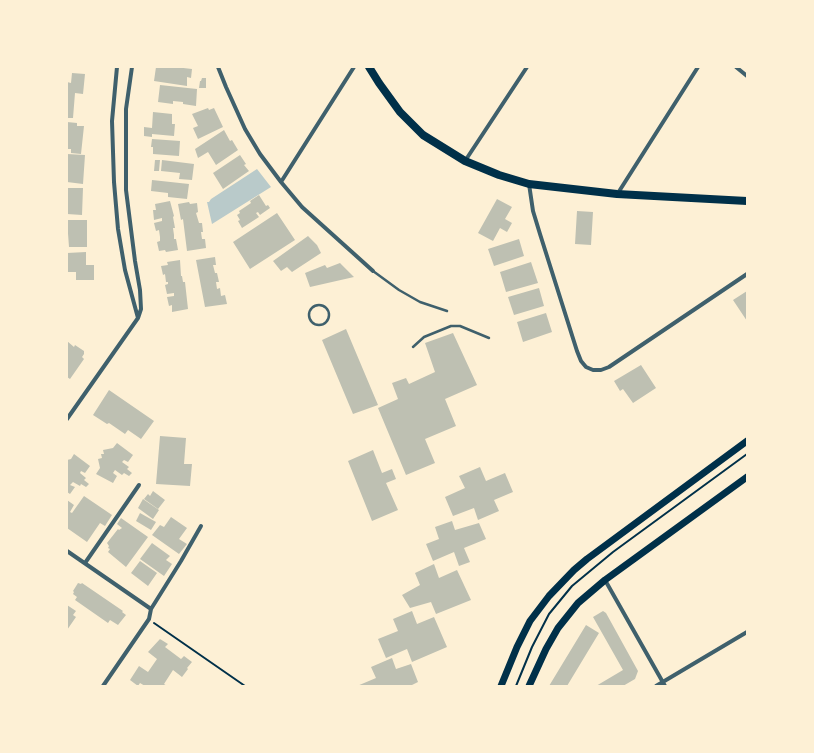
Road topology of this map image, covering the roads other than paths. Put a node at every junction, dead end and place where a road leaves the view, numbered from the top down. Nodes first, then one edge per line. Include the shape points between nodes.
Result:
1 (117, 67) edge
2 (132, 67) edge
3 (218, 67) edge
4 (354, 67) edge
5 (369, 67) edge
6 (527, 67) edge
7 (698, 67) edge
8 (736, 67) edge
9 (747, 76) edge
10 (465, 161) junction
11 (281, 182) junction
12 (529, 184) junction
13 (617, 194) junction
14 (747, 201) edge
15 (373, 271) joint
16 (747, 274) edge
17 (447, 311) dead end
18 (329, 317) joint
19 (138, 318) junction
20 (489, 338) dead end
21 (413, 347) dead end
22 (67, 419) edge
23 (747, 441) edge
24 (747, 477) edge
25 (139, 485) dead end
26 (201, 526) dead end
27 (67, 550) edge
28 (85, 563) junction
29 (605, 580) junction
30 (151, 609) junction
31 (747, 632) edge
32 (664, 684) edge
33 (103, 686) edge
34 (501, 686) edge
35 (529, 686) edge
36 (656, 686) edge

1 - 19 street via 112,121 114,182 125,270
2 - 19 street via 126,109 126,190 141,300
3 - 11 street via 245,129
4 - 11 street
5 - 10 main road via 400,112 423,135
6 - 10 street
7 - 13 street
8 - 9 street
10 - 12 main road
11 - 15 street via 302,207
12 - 13 main road
12 - 16 street via 533,211 577,351 586,367 593,370 608,367
13 - 14 main road
15 - 17 lane via 420,302
18 - 18 lane via 328,310 319,305 313,306 309,314 312,322 317,325
19 - 22 street
20 - 21 lane via 460,326 451,326 424,338
23 - 34 main road via 574,570 530,621
24 - 29 main road
25 - 28 street
26 - 30 street
27 - 28 street
28 - 30 street
29 - 32 street
29 - 35 main road via 578,603 558,628
30 - 33 street via 149,619
31 - 32 street
32 - 36 street

